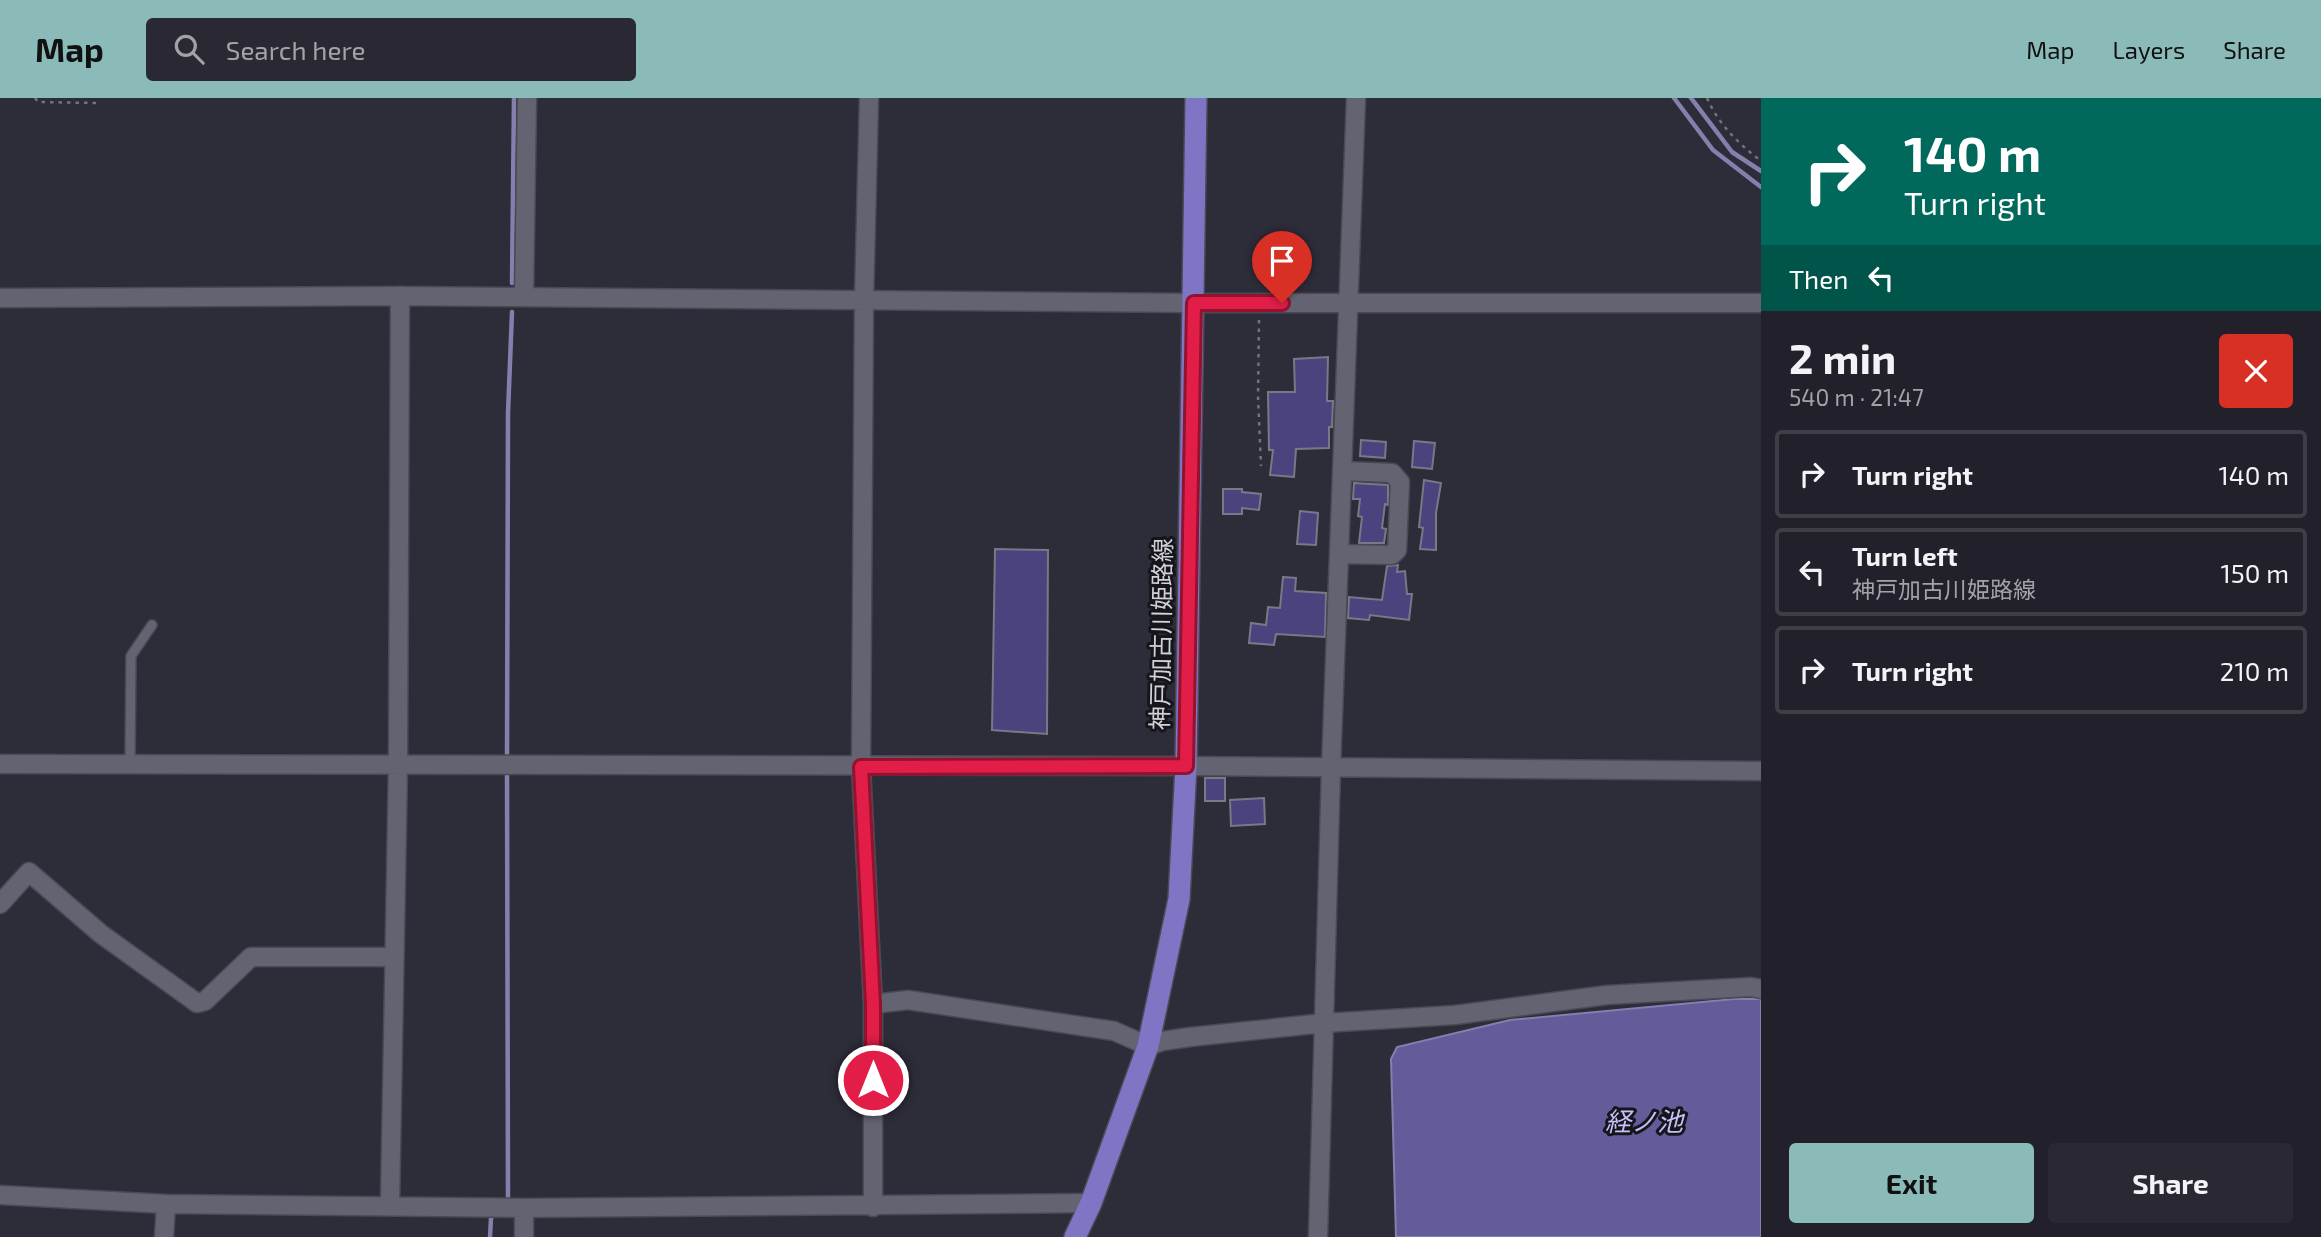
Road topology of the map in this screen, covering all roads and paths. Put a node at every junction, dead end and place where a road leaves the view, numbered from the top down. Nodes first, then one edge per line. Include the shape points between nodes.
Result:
1 (35, 98) edge
2 (527, 98) edge
3 (869, 98) edge
4 (1196, 98) edge
5 (1356, 98) edge
6 (1707, 98) edge
7 (96, 103) dead end
8 (1761, 161) edge
9 (400, 296) junction
10 (524, 297) junction
11 (0, 298) edge
12 (864, 300) junction
13 (1350, 302) junction
14 (1194, 303) junction
15 (1259, 303) junction
16 (1761, 303) edge
17 (1261, 466) dead end
18 (1343, 471) junction
19 (1340, 554) junction
20 (152, 625) dead end
21 (0, 764) edge
22 (130, 764) junction
23 (398, 765) junction
24 (1186, 766) junction
25 (861, 767) junction
26 (1331, 768) junction
27 (1761, 771) edge
28 (0, 904) edge
29 (394, 957) junction
30 (1761, 989) edge
31 (873, 1004) junction
32 (1324, 1023) junction
33 (1148, 1046) junction
34 (0, 1195) edge
35 (1091, 1203) junction
36 (166, 1204) junction
37 (390, 1205) junction
38 (873, 1207) junction
39 (524, 1208) junction
40 (164, 1237) edge
41 (524, 1237) edge
42 (1075, 1237) edge
43 (1318, 1237) edge

1 - 7 path via 49,103
2 - 10 street
3 - 12 street
4 - 14 main road, 神戸加古川姫路線
5 - 13 street
6 - 8 path via 1721,124
9 - 10 street
9 - 11 street
9 - 23 street
10 - 12 street
12 - 14 street
12 - 25 street
13 - 15 street
13 - 16 street
13 - 18 street
14 - 15 street
14 - 24 main road, 神戸加古川姫路線
15 - 17 path
18 - 19 street
18 - 19 street via 1392,473 1400,482 1397,550 1392,555
19 - 26 street
20 - 22 lane via 131,656
21 - 22 street
22 - 23 street
23 - 25 street
23 - 29 street
24 - 25 street
24 - 26 street
24 - 33 main road, 神戸加古川姫路線 via 1180,898
25 - 31 street
26 - 27 street
26 - 32 street
28 - 29 street via 29,872 101,934 197,1003 205,1001 251,957
29 - 37 street
30 - 32 street via 1607,995 1455,1014
31 - 33 street via 908,1000 1114,1031
31 - 38 street
32 - 33 street via 1189,1037
32 - 43 street
33 - 35 main road, 神戸加古川姫路線
34 - 36 street
35 - 38 street
35 - 42 main road, 神戸加古川姫路線
36 - 37 street
36 - 40 street
37 - 39 street
38 - 39 street
39 - 41 street

